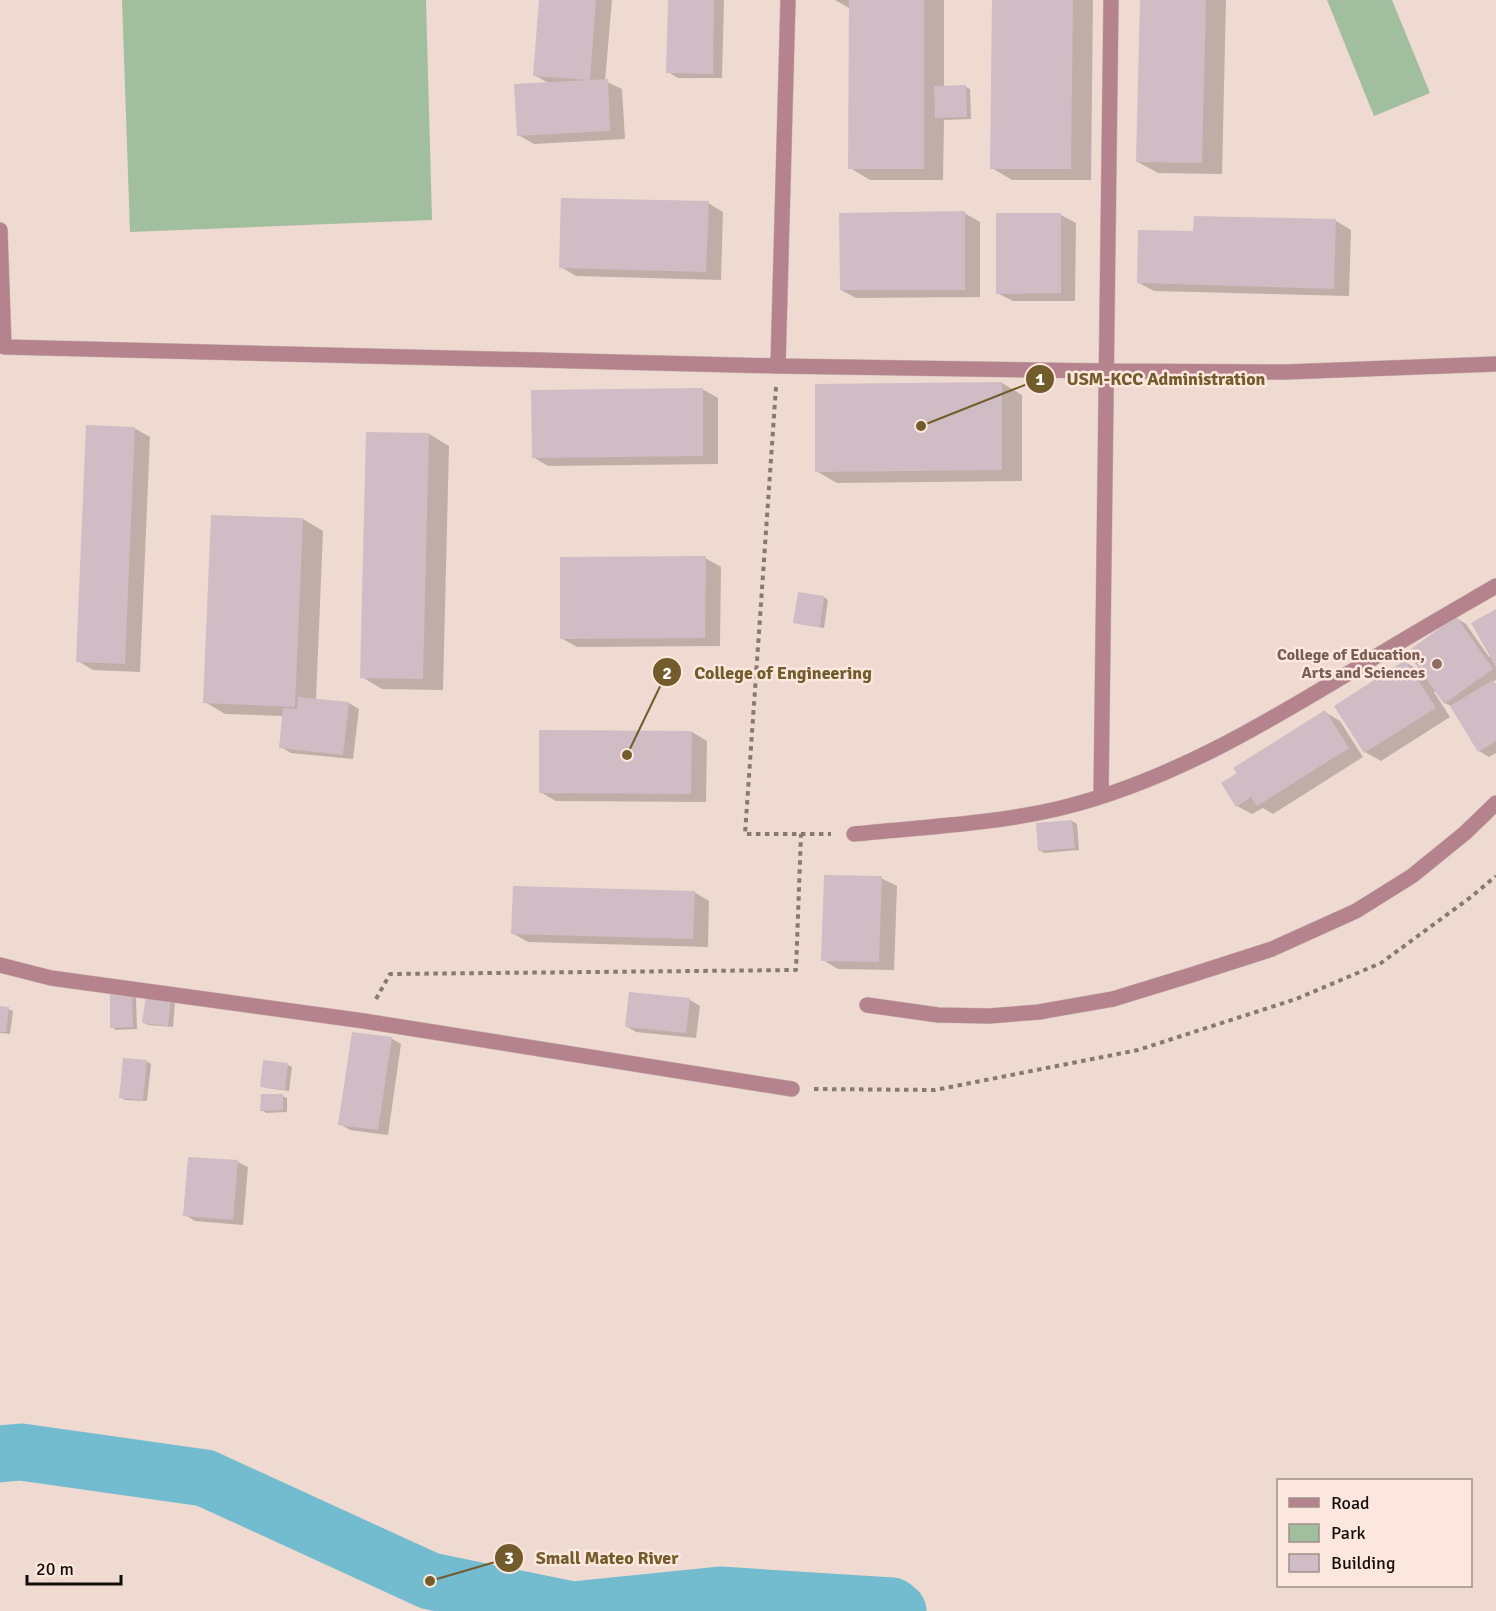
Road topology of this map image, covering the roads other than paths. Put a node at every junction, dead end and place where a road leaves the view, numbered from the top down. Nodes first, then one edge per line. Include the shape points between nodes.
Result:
1 (788, 0) edge
2 (1111, 0) edge
3 (0, 230) edge
4 (1496, 364) edge
5 (778, 366) junction
6 (1106, 371) junction
7 (1496, 586) edge
8 (1101, 796) junction
9 (1496, 803) edge
10 (854, 834) road end
11 (0, 965) edge
12 (867, 1005) dead end
13 (792, 1089) road end

1 - 5 street
2 - 6 street
3 - 5 street via 4,347
4 - 6 street via 1286,372
5 - 6 street
6 - 8 street
7 - 8 street via 1249,731 1158,776
8 - 10 street via 1027,815
9 - 12 street via 1412,876 1356,911 1272,949 1113,999 1039,1012 938,1015
11 - 13 street via 70,981 364,1021

